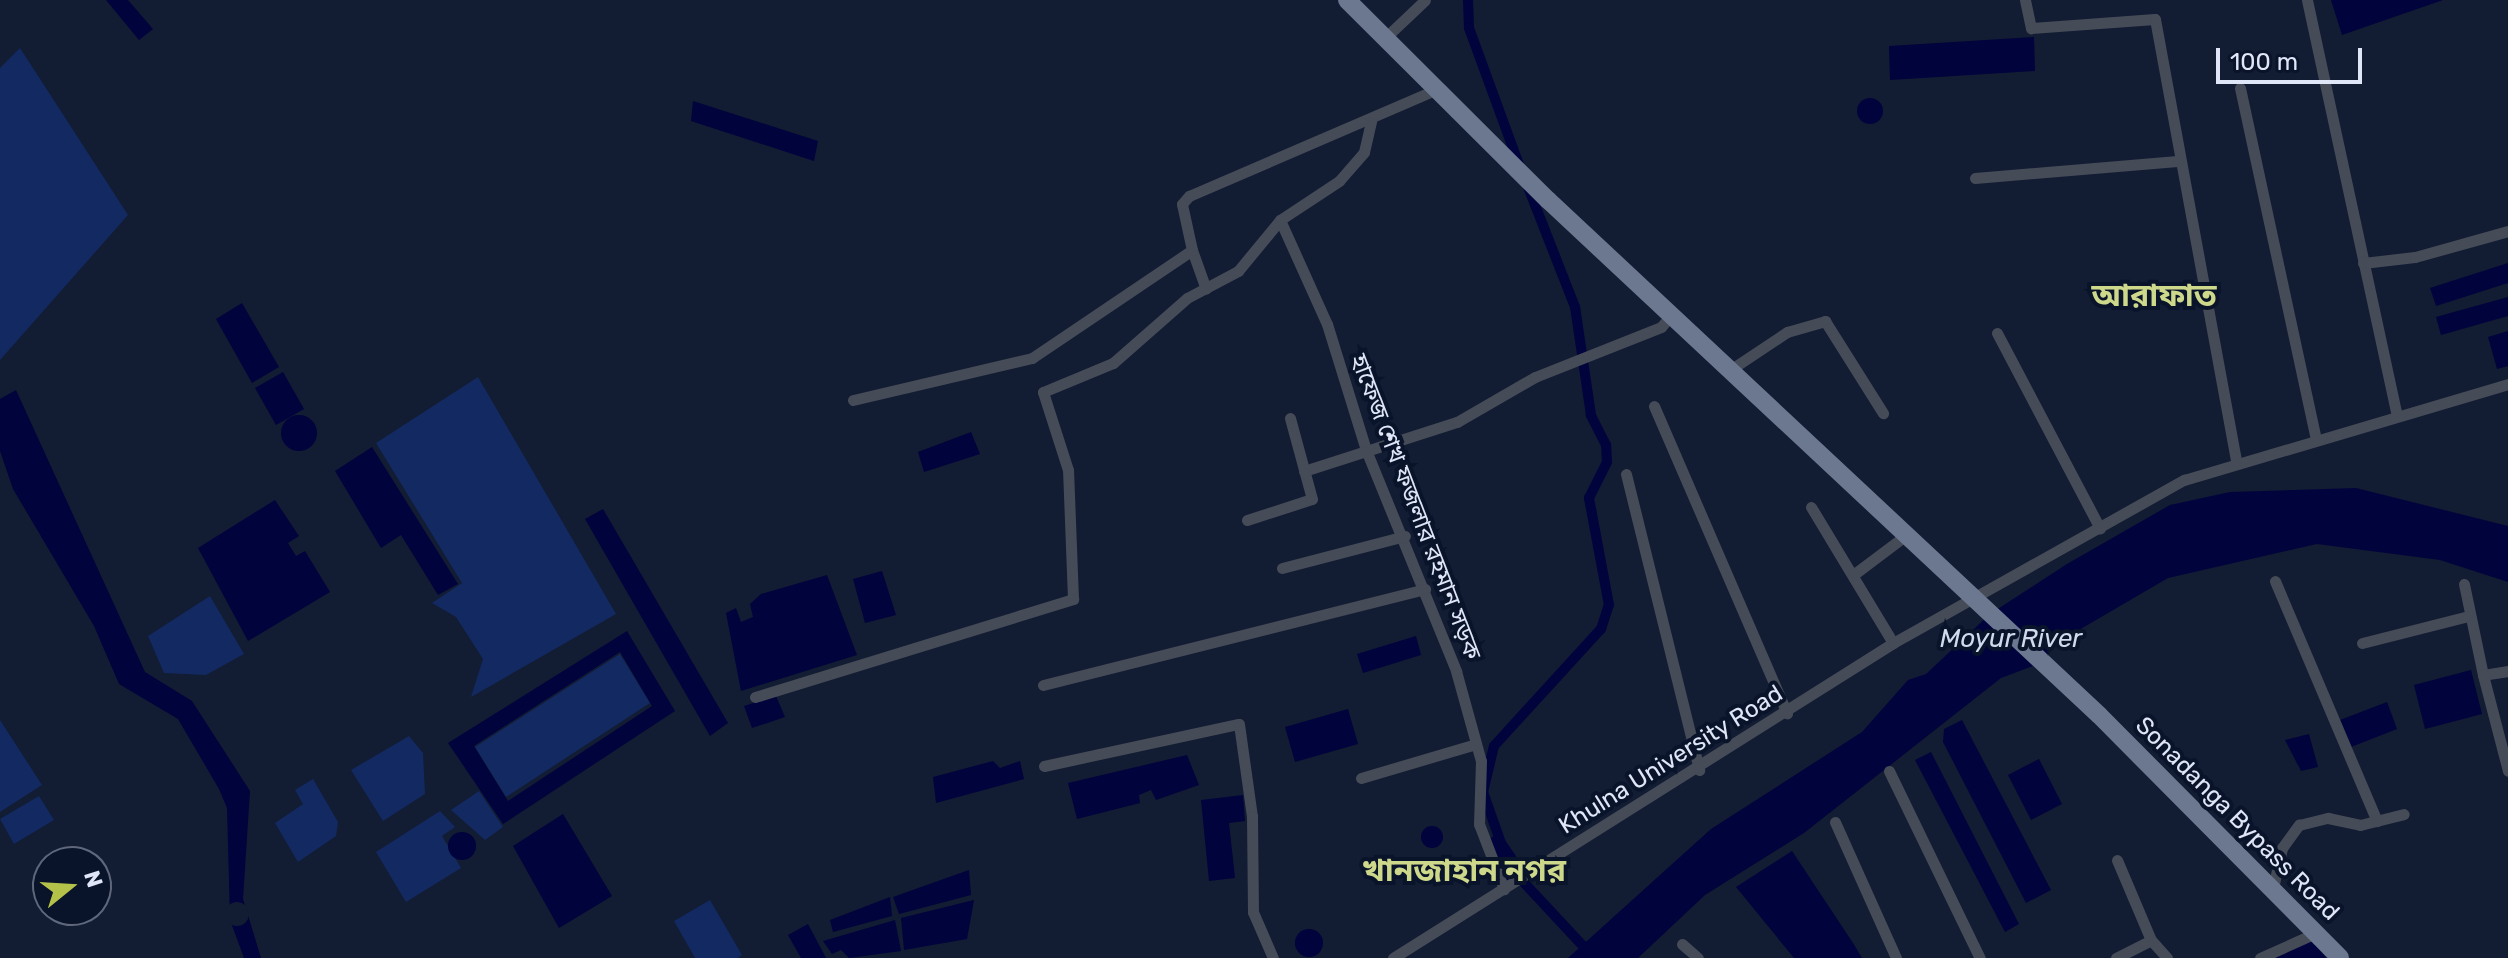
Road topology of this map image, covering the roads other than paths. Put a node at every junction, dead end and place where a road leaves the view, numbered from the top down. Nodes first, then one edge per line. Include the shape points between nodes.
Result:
1 (1347, 0) edge
2 (1425, 0) edge
3 (2025, 0) edge
4 (2307, 0) edge
5 (1385, 38) junction
6 (2240, 88) dead end
7 (1438, 89) junction
8 (1371, 122) junction
9 (2177, 161) junction
10 (1975, 178) dead end
11 (1280, 220) junction
12 (2508, 231) edge
13 (1192, 250) junction
14 (2363, 263) junction
15 (1206, 289) junction
16 (1674, 313) junction
17 (1997, 333) dead end
18 (1730, 370) junction
19 (2508, 384) edge
20 (853, 400) dead end
21 (1654, 406) dead end
22 (1883, 413) dead end
23 (2397, 416) junction
24 (1290, 418) dead end
25 (2316, 440) junction
26 (1366, 450) junction
27 (2237, 464) junction
28 (1304, 471) junction
29 (1626, 474) dead end
30 (1811, 507) dead end
31 (1247, 520) dead end
32 (2100, 528) junction
33 (1906, 535) junction
34 (1405, 536) junction
35 (1282, 568) dead end
36 (1853, 575) junction
37 (2275, 581) dead end
38 (2464, 584) dead end
39 (1425, 589) junction
40 (1975, 602) junction
41 (2469, 616) junction
42 (1893, 643) junction
43 (2362, 643) dead end
44 (2508, 671) edge
45 (2483, 675) junction
46 (1043, 685) dead end
47 (755, 697) dead end
48 (1787, 714) junction
49 (1476, 744) junction
50 (1044, 766) dead end
51 (1699, 770) junction
52 (1889, 771) dead end
53 (2508, 771) edge
54 (1361, 778) dead end
55 (2404, 814) dead end
56 (2377, 821) junction
57 (1835, 822) dead end
58 (2117, 860) dead end
59 (2273, 888) junction
60 (1504, 889) junction
61 (2316, 933) junction
62 (2151, 940) junction
63 (1682, 944) dead end
64 (1273, 958) edge
65 (1393, 958) edge
66 (1698, 958) edge
67 (1896, 958) edge
68 (1980, 958) edge
69 (2116, 958) edge
70 (2167, 958) edge
71 (2260, 958) edge
72 (2340, 958) edge

1 - 5 main road, Sonadanga Bypass Road
2 - 5 street
3 - 9 street via 2031,28 2155,19
4 - 14 street
5 - 7 main road, Sonadanga Bypass Road
6 - 25 street
7 - 8 street
7 - 16 main road, Sonadanga Bypass Road via 1548,200
8 - 11 street via 1364,152 1339,181
8 - 13 street via 1189,196 1182,204
9 - 10 street
9 - 27 street
11 - 15 street via 1238,271
11 - 26 street, হাফেজ শেখ ফজলার রহমান সড়ক
12 - 14 street via 2415,257
13 - 15 street
13 - 20 street via 1032,358
14 - 23 street
15 - 47 street via 1113,363 1043,392 1068,470 1073,599
16 - 18 main road, Sonadanga Bypass Road
16 - 26 street via 1661,327 1570,362 1457,422
17 - 32 street
18 - 22 street via 1787,332 1825,321
18 - 33 main road, Sonadanga Bypass Road
19 - 23 street, Khulna University Road
21 - 48 street
23 - 25 street, Khulna University Road
24 - 28 street
25 - 27 street, Khulna University Road
26 - 28 street
26 - 34 street, হাফেজ শেখ ফজলার রহমান সড়ক
27 - 32 street, Khulna University Road via 2184,480
28 - 31 street via 1312,499
29 - 51 street
30 - 36 street
32 - 40 street, Khulna University Road
33 - 36 street
33 - 40 main road, Sonadanga Bypass Road
34 - 35 street
34 - 39 street, হাফেজ শেখ ফজলার রহমান সড়ক
36 - 42 street
37 - 56 street
38 - 41 street
39 - 46 street
39 - 49 street, হাফেজ শেখ ফজলার রহমান সড়ক
40 - 42 street, Khulna University Road
40 - 59 main road, Sonadanga Bypass Road via 2099,715
41 - 43 street
41 - 45 street
42 - 48 street, Khulna University Road
44 - 45 street
45 - 53 street
48 - 51 street, Khulna University Road
49 - 54 street
49 - 60 street, হাফেজ শেখ ফজলার রহমান সড়ক via 1479,824
50 - 64 street via 1239,724 1252,816 1253,912
51 - 60 street, Khulna University Road
52 - 68 street
55 - 56 street
56 - 59 street via 2299,825 2282,848
57 - 67 street
58 - 62 street
59 - 61 main road, Sonadanga Bypass Road
60 - 65 street, Khulna University Road
61 - 71 street
61 - 72 main road, Sonadanga Bypass Road
62 - 69 street
62 - 70 street
63 - 66 street

